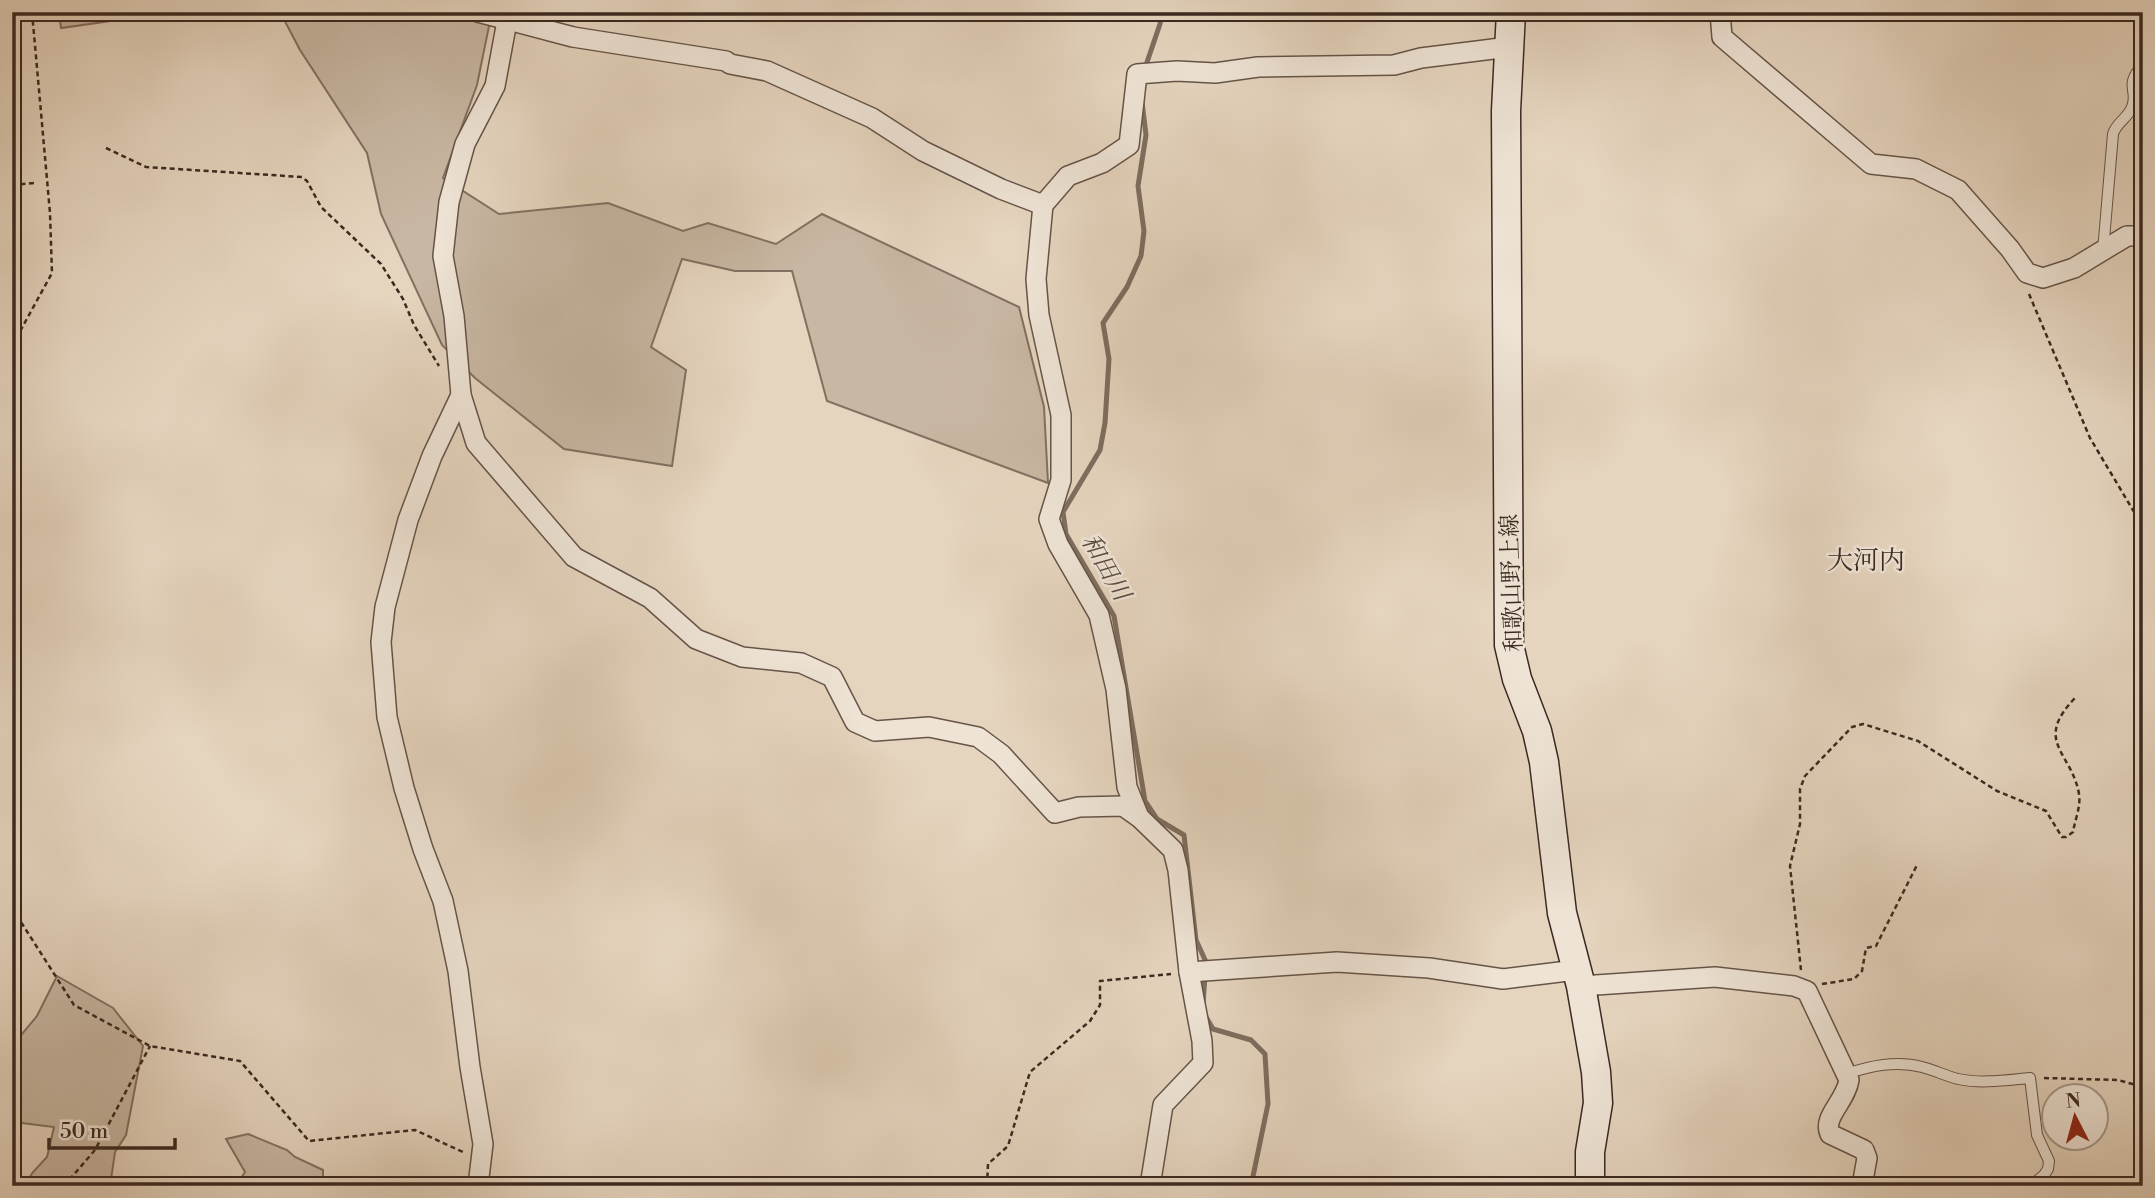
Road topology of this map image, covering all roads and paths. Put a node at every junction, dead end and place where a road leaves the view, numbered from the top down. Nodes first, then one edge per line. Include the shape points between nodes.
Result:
1 (32, 12) edge
2 (478, 12) edge
3 (1511, 12) edge
4 (1720, 12) edge
5 (507, 21) junction
6 (1509, 47) junction
7 (2143, 65) edge
8 (106, 148) dead end
9 (36, 183) dead end
10 (12, 185) edge
11 (1043, 205) junction
12 (2143, 236) edge
13 (2103, 251) junction
14 (2026, 286) dead end
15 (12, 346) edge
16 (461, 395) junction
17 (2143, 527) edge
18 (2076, 697) dead end
19 (1140, 818) junction
20 (1917, 865) dead end
21 (12, 908) edge
22 (1189, 972) junction
23 (1579, 978) junction
24 (1800, 988) junction
25 (150, 1046) junction
26 (1846, 1074) junction
27 (2030, 1078) junction
28 (2143, 1087) edge
29 (481, 1161) junction
30 (64, 1186) edge
31 (478, 1186) edge
32 (987, 1186) edge
33 (1150, 1186) edge
34 (1590, 1186) edge
35 (1862, 1186) edge
36 (2031, 1186) edge

1 - 15 path via 52,274
2 - 5 street
3 - 6 main road, 和歌山野上線
4 - 13 street via 1722,37 1871,164 1916,169 1958,190 2027,273 2043,278 2074,268
5 - 11 street via 767,71 872,118 923,151 1001,189
5 - 16 street via 495,86 465,145 449,202 443,256
6 - 11 street via 1394,65 1137,74 1129,145 1102,163 1068,176
6 - 23 main road, 和歌山野上線 via 1509,645 1542,752 1562,913
7 - 13 lane via 2133,78 2133,106 2114,128
8 - 16 path via 146,167 302,177 321,207 381,264 420,335
9 - 10 path
11 - 19 street via 1036,279 1061,415 1061,480 1049,519 1058,544 1099,615 1116,690 1127,787
12 - 13 street via 2127,236
14 - 17 path via 2090,438
16 - 19 street via 476,443 574,557 650,598 696,639 742,657 801,663 832,677 855,722 875,731 929,727 978,737 1001,754 1055,813 1079,807 1123,806
16 - 29 street via 408,520 385,607 381,642 387,717 404,788 443,901 458,971
18 - 24 path via 2056,728 2056,745 2079,800 2073,832 2066,837 2046,811 1997,791 1918,741 1863,724 1852,727 1805,776 1790,866
19 - 22 street via 1173,850
20 - 24 path via 1876,946 1866,948 1862,971 1854,979
21 - 25 path via 74,1005
22 - 23 street via 1337,962 1503,979
22 - 32 path via 1100,981 1100,1005 1090,1021 1030,1072 1008,1146 988,1164
22 - 33 street via 1203,1063 1163,1105
23 - 24 street via 1715,977
23 - 34 main road, 和歌山野上線 via 1598,1103
24 - 26 street via 1811,997
25 - 29 path via 240,1061 309,1141 415,1130
25 - 30 path via 95,1150
26 - 27 lane via 1900,1064 1958,1079
26 - 35 street via 1847,1091 1827,1128 1829,1134 1864,1150
27 - 28 path via 2118,1080
27 - 36 lane via 2037,1135 2049,1161 2044,1175
29 - 31 street

